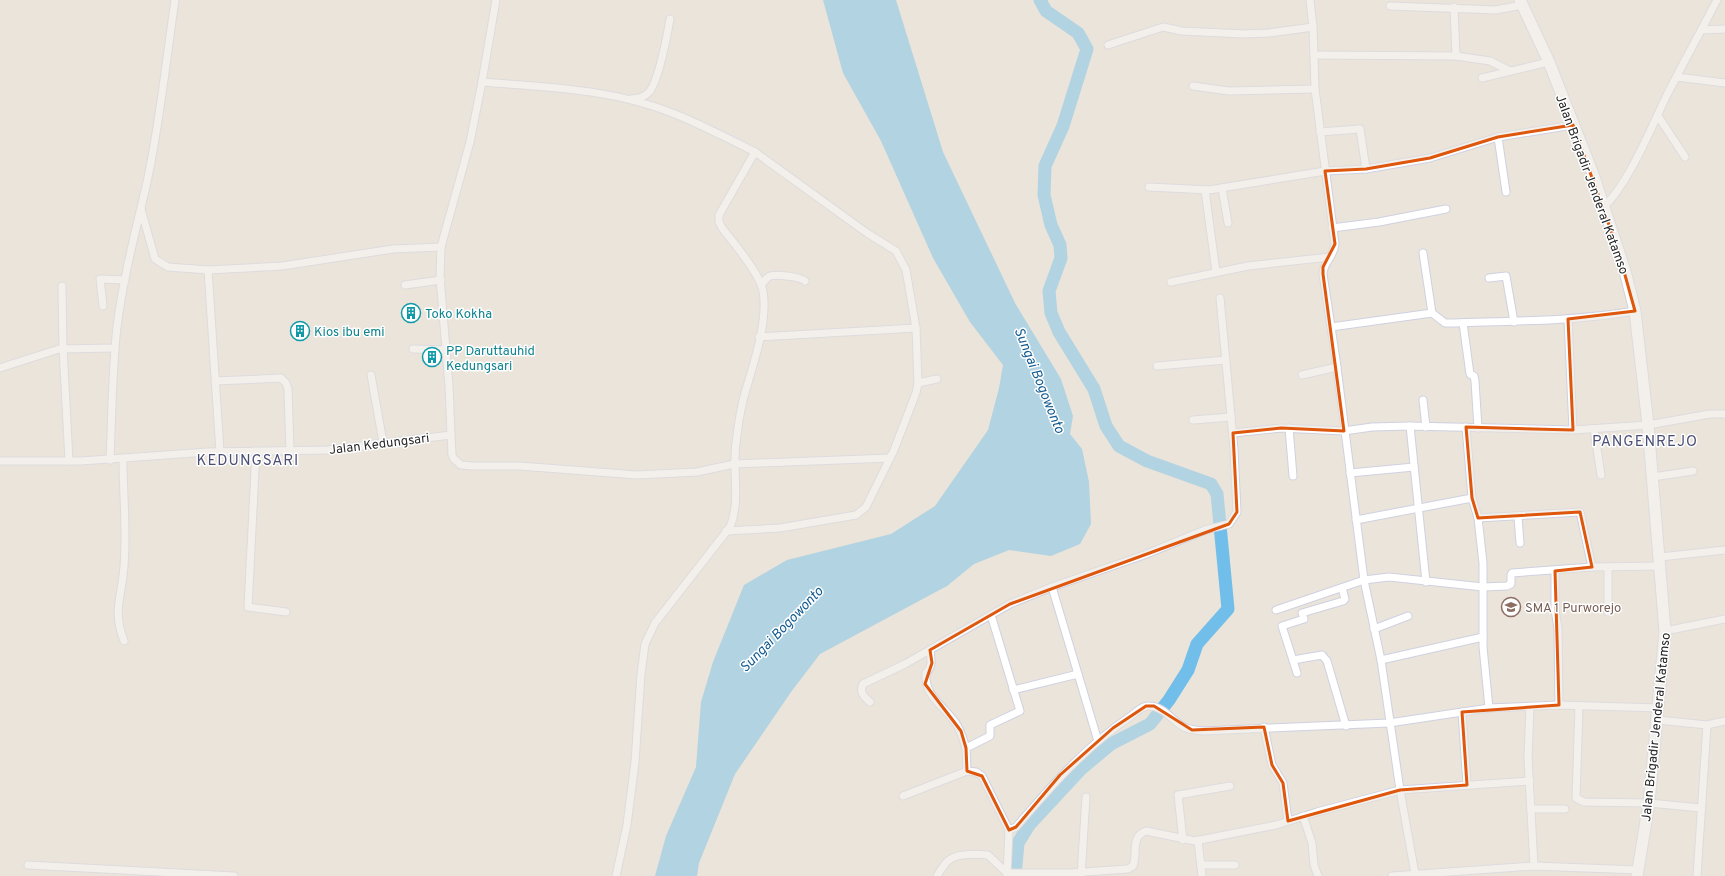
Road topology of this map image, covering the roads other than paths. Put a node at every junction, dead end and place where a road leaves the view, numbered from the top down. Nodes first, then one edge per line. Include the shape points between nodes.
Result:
1 (175, 0) edge
2 (496, 0) edge
3 (1310, 0) edge
4 (1717, 0) edge
5 (1521, 3) edge
6 (1390, 6) dead end
7 (1454, 7) junction
8 (670, 19) dead end
9 (1313, 27) junction
10 (1725, 29) edge
11 (1702, 30) junction
12 (1108, 45) dead end
13 (1314, 55) junction
14 (1456, 56) junction
15 (1549, 62) junction
16 (1510, 70) junction
17 (1677, 77) junction
18 (1482, 78) dead end
19 (482, 82) junction
20 (1725, 83) edge
21 (1193, 86) dead end
22 (1315, 90) junction
23 (626, 99) junction
24 (1658, 116) junction
25 (1574, 125) junction
26 (1320, 132) junction
27 (1498, 137) junction
28 (755, 152) junction
29 (1685, 157) dead end
30 (1366, 169) junction
31 (1325, 171) junction
32 (1150, 187) dead end
33 (1222, 188) junction
34 (1205, 190) junction
35 (1506, 192) dead end
36 (1604, 208) junction
37 (140, 209) junction
38 (1446, 209) dead end
39 (1228, 223) dead end
40 (1332, 228) junction
41 (441, 248) junction
42 (1423, 254) dead end
43 (1330, 257) junction
44 (208, 270) junction
45 (1216, 272) junction
46 (1489, 278) dead end
47 (125, 280) junction
48 (441, 280) junction
49 (805, 282) dead end
50 (1171, 282) dead end
51 (405, 285) dead end
52 (761, 285) junction
53 (62, 286) dead end
54 (1220, 298) dead end
55 (103, 306) dead end
56 (1635, 311) junction
57 (1432, 313) junction
58 (1568, 319) junction
59 (1514, 322) junction
60 (1463, 323) junction
61 (1331, 327) junction
62 (916, 328) junction
63 (760, 337) junction
64 (63, 348) junction
65 (115, 348) junction
66 (413, 349) dead end
67 (447, 350) junction
68 (1226, 360) junction
69 (1157, 366) dead end
70 (1337, 367) junction
71 (0, 368) edge
72 (371, 375) dead end
73 (1302, 375) dead end
74 (937, 379) dead end
75 (216, 381) junction
76 (918, 383) junction
77 (1423, 400) dead end
78 (1725, 414) edge
79 (1231, 417) junction
80 (1193, 420) dead end
81 (1648, 425) junction
82 (1410, 426) junction
83 (1426, 427) junction
84 (1466, 427) junction
85 (1289, 428) junction
86 (1478, 428) junction
87 (1594, 429) junction
88 (1574, 430) junction
89 (1344, 431) junction
90 (1233, 432) junction
91 (451, 435) junction
92 (383, 442) junction
93 (256, 451) junction
94 (290, 451) junction
95 (220, 452) junction
96 (890, 458) junction
97 (123, 459) junction
98 (110, 460) junction
99 (0, 461) edge
100 (68, 461) junction
101 (734, 464) junction
102 (1414, 467) junction
103 (1693, 471) dead end
104 (1350, 473) junction
105 (1601, 475) dead end
106 (1292, 476) dead end
107 (1653, 477) junction
108 (1472, 498) junction
109 (1419, 509) junction
110 (1518, 517) junction
111 (1478, 518) junction
112 (1356, 520) junction
113 (726, 531) junction
114 (1520, 543) dead end
115 (1725, 550) edge
116 (1660, 562) junction
117 (1592, 567) junction
118 (1608, 567) junction
119 (1555, 571) junction
120 (1364, 580) junction
121 (1426, 582) junction
122 (1052, 587) junction
123 (1482, 587) junction
124 (1342, 588) junction
125 (1276, 610) dead end
126 (286, 612) dead end
127 (1608, 612) dead end
128 (991, 615) junction
129 (1408, 616) dead end
130 (1725, 619) edge
131 (1374, 629) junction
132 (1665, 631) junction
133 (1483, 637) junction
134 (124, 641) dead end
135 (930, 650) junction
136 (1293, 660) junction
137 (1381, 660) junction
138 (1297, 673) dead end
139 (1078, 674) junction
140 (1013, 690) junction
141 (870, 702) dead end
142 (1559, 705) junction
143 (1579, 706) junction
144 (1530, 707) junction
145 (1489, 708) junction
146 (1659, 708) junction
147 (1462, 712) junction
148 (1658, 720) junction
149 (1725, 722) edge
150 (1389, 723) junction
151 (1707, 725) junction
152 (1346, 726) junction
153 (1264, 727) junction
154 (1098, 741) junction
155 (966, 748) junction
156 (967, 772) junction
157 (1530, 780) junction
158 (1467, 785) junction
159 (1230, 786) dead end
160 (1400, 790) junction
161 (903, 796) dead end
162 (1086, 797) dead end
163 (1649, 803) junction
164 (1701, 808) junction
165 (1532, 809) junction
166 (1565, 809) dead end
167 (1303, 816) junction
168 (1288, 821) junction
169 (1009, 830) junction
170 (1183, 840) junction
171 (1198, 840) junction
172 (28, 865) dead end
173 (1201, 865) junction
174 (1235, 865) dead end
175 (1534, 866) junction
176 (1562, 867) junction
177 (1128, 872) edge
178 (1638, 873) edge
179 (1008, 874) edge
180 (1081, 874) edge
181 (1415, 874) junction
182 (1442, 874) edge
183 (234, 876) edge
184 (616, 876) edge
185 (937, 876) edge
186 (1202, 876) edge
187 (1318, 876) edge
188 (1392, 876) edge
189 (1563, 876) edge
190 (1696, 876) edge

1 - 37 street via 157,126
2 - 19 street
3 - 9 street
4 - 11 street
5 - 7 street via 1496,10
5 - 15 main road, Jalan Brigadir Jenderal Katamso
6 - 7 street
7 - 14 street
8 - 23 street via 650,91 640,98
9 - 12 street via 1243,34 1182,31 1163,27
9 - 13 street
10 - 11 street
11 - 17 street
13 - 14 street
13 - 22 street
14 - 16 street via 1490,61
15 - 16 street
15 - 25 main road, Jalan Brigadir Jenderal Katamso
16 - 18 street
17 - 20 street
17 - 24 street
19 - 23 street via 540,85
19 - 41 street via 470,142
21 - 22 street via 1229,91
22 - 26 street
23 - 28 street via 674,114
24 - 29 street
24 - 36 street via 1618,191
25 - 27 street
25 - 36 main road, Jalan Brigadir Jenderal Katamso
26 - 30 street via 1360,129
26 - 31 street
27 - 30 street via 1430,158
27 - 35 street
28 - 52 street via 723,208 719,222
28 - 62 street via 896,251 906,270
30 - 31 street
31 - 33 street
31 - 40 street
32 - 34 street
33 - 34 street
33 - 39 street
34 - 45 street
36 - 56 main road, Jalan Brigadir Jenderal Katamso
37 - 44 street via 155,259 168,267
37 - 47 street
38 - 40 street
40 - 43 street via 1335,244
41 - 44 street via 393,249 282,266
41 - 48 street
42 - 57 street
43 - 45 street
43 - 61 street via 1323,267 1323,274
44 - 75 street
45 - 50 street
46 - 59 street via 1506,276
47 - 55 street via 101,278
47 - 65 street
48 - 51 street
48 - 67 street
49 - 52 street via 798,278 773,275
52 - 63 street via 763,303
53 - 64 street
54 - 68 street
56 - 58 street
56 - 81 main road, Jalan Brigadir Jenderal Katamso
57 - 60 street via 1445,323
57 - 61 street
58 - 59 street
58 - 88 street
59 - 60 street
60 - 86 street via 1470,374 1475,380
61 - 70 street
62 - 63 street
62 - 76 street
63 - 101 street via 746,388
64 - 65 street
64 - 71 street
64 - 100 street
65 - 98 street
66 - 67 street
67 - 91 street
68 - 69 street
68 - 79 street
70 - 73 street
70 - 89 street
72 - 92 street
74 - 76 street
75 - 94 street via 281,378 288,390
75 - 95 street
76 - 96 street via 906,421
77 - 83 street
78 - 81 street
79 - 80 street
79 - 90 street
81 - 87 street
81 - 107 main road, Jalan Brigadir Jenderal Katamso
82 - 83 street
82 - 89 street
82 - 102 street
83 - 84 street
84 - 86 street
84 - 108 street
85 - 89 street
85 - 90 street
85 - 106 street
86 - 88 street
87 - 88 street
87 - 105 street
89 - 104 street
90 - 122 street via 1237,512 1233,520
91 - 92 street, Jalan Kedungsari
91 - 101 street via 452,455 461,465 520,466 637,475 697,472
92 - 94 street, Jalan Kedungsari via 327,450
93 - 94 street, Jalan Kedungsari
93 - 95 street, Jalan Kedungsari
93 - 126 street via 248,607
95 - 97 street, Jalan Kedungsari
96 - 101 street
96 - 113 street via 866,507 856,515 780,528
97 - 98 street, Jalan Kedungsari
97 - 134 street via 124,566 117,614 118,626
98 - 100 street, Jalan Kedungsari
99 - 100 street, Jalan Kedungsari
101 - 113 street via 735,516
102 - 104 street
102 - 109 street
103 - 107 street
104 - 112 street
107 - 116 main road, Jalan Brigadir Jenderal Katamso
108 - 109 street
108 - 111 street
109 - 112 street
109 - 121 street
110 - 111 street
110 - 114 street
110 - 117 street via 1580,512
111 - 123 street via 1483,563
112 - 120 street
113 - 184 street via 655,623 644,644 635,762 627,825
115 - 116 street
116 - 118 street
116 - 132 main road, Jalan Brigadir Jenderal Katamso
117 - 118 street
117 - 119 street
118 - 127 street
119 - 123 street via 1512,573 1511,584 1507,586
119 - 142 street
120 - 121 street via 1389,577
120 - 124 street
120 - 131 street
121 - 123 street
122 - 128 street via 1010,604
122 - 139 street
123 - 133 street
124 - 125 street
124 - 136 street via 1345,599 1343,601 1302,613 1304,619 1282,626
128 - 135 street
128 - 140 street
129 - 131 street
130 - 132 street
131 - 137 street
132 - 146 main road, Jalan Brigadir Jenderal Katamso
133 - 137 street
133 - 145 street
135 - 141 street via 863,684 861,690
135 - 155 street via 932,663 926,673 925,684 935,700 955,722
136 - 138 street
136 - 152 street via 1322,655 1327,661
137 - 150 street
139 - 140 street
139 - 154 street
140 - 155 street via 1020,711 990,725 990,736
142 - 143 street
142 - 144 street
143 - 146 street
143 - 163 street via 1576,798 1584,802
144 - 145 street
144 - 157 street
145 - 147 street
146 - 148 main road, Jalan Brigadir Jenderal Katamso
147 - 150 street
147 - 158 street
148 - 151 street
148 - 163 main road, Jalan Brigadir Jenderal Katamso
149 - 151 street
150 - 152 street
150 - 160 street
151 - 164 street
152 - 153 street
153 - 154 street via 1192,730 1154,706 1143,707
153 - 168 street via 1272,765 1283,783
154 - 169 street via 1060,775 1016,827
155 - 156 street
156 - 161 street
156 - 169 street via 976,772 982,776
157 - 158 street
157 - 165 street
158 - 160 street
159 - 170 street via 1178,795
160 - 167 street
160 - 181 street
162 - 180 street
163 - 164 street
163 - 178 main road, Jalan Brigadir Jenderal Katamso
164 - 190 street
165 - 166 street
165 - 175 street
167 - 168 street
167 - 187 street via 1312,843
168 - 171 street
169 - 179 street
170 - 171 street
170 - 177 street via 1146,831 1140,834 1136,839 1135,860
171 - 173 street
172 - 183 street
173 - 174 street
173 - 186 street
175 - 176 street
175 - 182 street
176 - 178 street
176 - 189 street
177 - 180 street
179 - 180 street
179 - 185 street via 988,855 977,854 951,859
181 - 182 street
181 - 188 street

